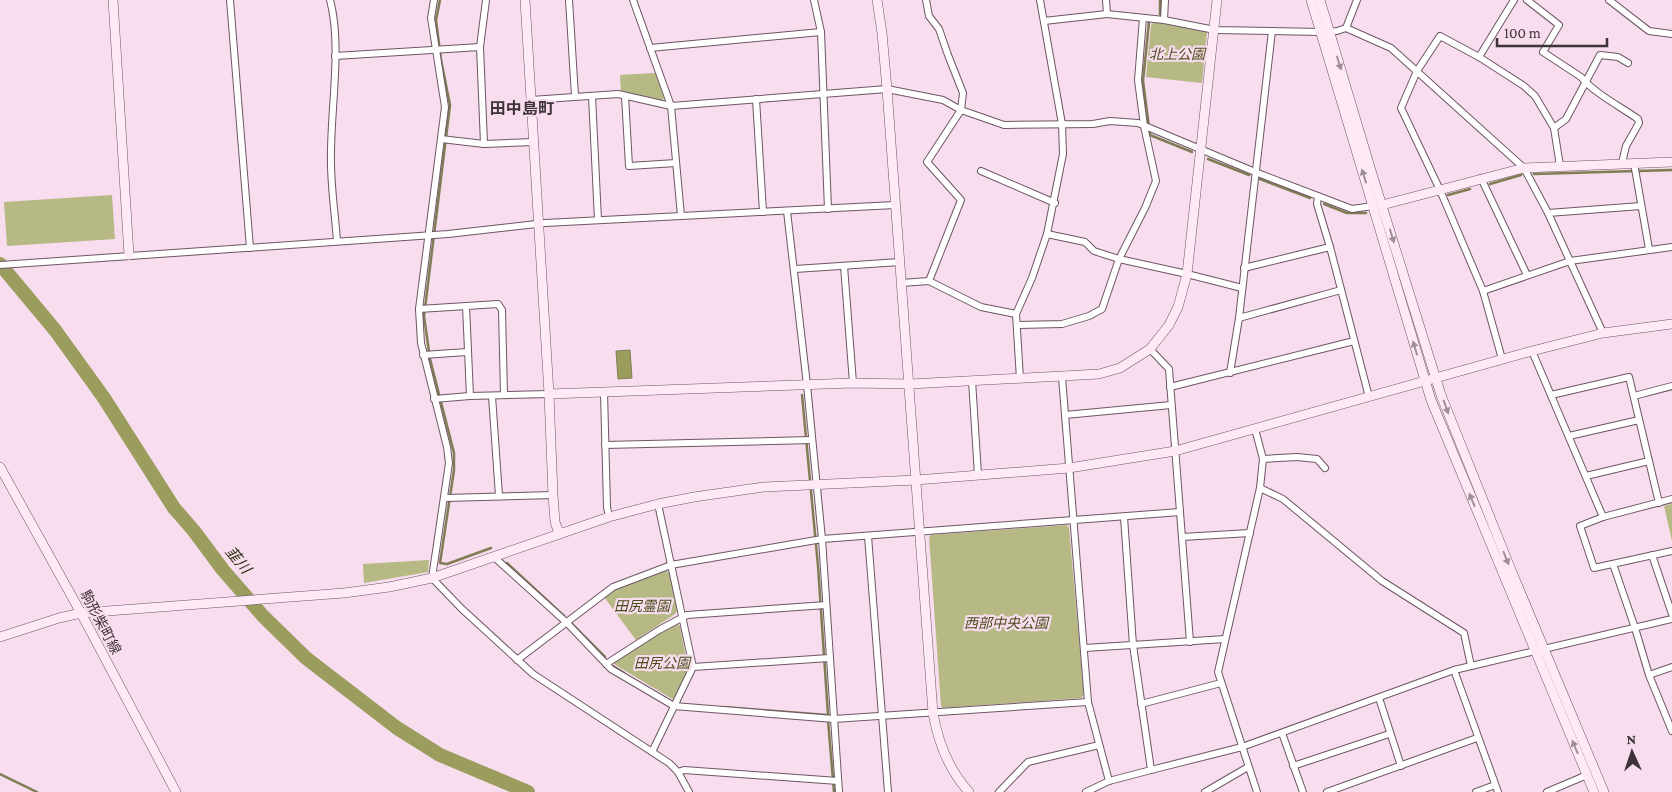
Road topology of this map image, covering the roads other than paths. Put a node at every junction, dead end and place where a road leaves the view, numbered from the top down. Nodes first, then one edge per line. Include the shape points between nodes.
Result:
1 (113, 0) edge
2 (230, 0) edge
3 (330, 0) edge
4 (434, 0) edge
5 (486, 0) edge
6 (525, 0) edge
7 (568, 0) edge
8 (633, 0) edge
9 (814, 0) edge
10 (877, 0) edge
11 (926, 0) edge
12 (1040, 0) edge
13 (1106, 0) edge
14 (1165, 0) edge
15 (1218, 0) edge
16 (1311, 0) edge
17 (1320, 0) edge
18 (1357, 0) edge
19 (1514, 0) edge
20 (1527, 0) edge
21 (1609, 0) edge
22 (1108, 14) junction
23 (1143, 18) junction
24 (1044, 20) junction
25 (1164, 20) junction
26 (1346, 28) junction
27 (1215, 30) junction
28 (1272, 31) junction
29 (821, 32) junction
30 (1325, 32) junction
31 (1672, 34) edge
32 (480, 47) junction
33 (650, 48) junction
34 (436, 50) junction
35 (335, 56) junction
36 (1479, 57) junction
37 (1628, 63) dead end
38 (1417, 71) junction
39 (1585, 82) junction
40 (887, 89) junction
41 (824, 93) junction
42 (575, 96) junction
43 (592, 96) junction
44 (624, 96) junction
45 (756, 99) junction
46 (531, 100) junction
47 (671, 106) junction
48 (962, 110) junction
49 (1062, 124) junction
50 (1144, 126) junction
51 (1554, 128) junction
52 (441, 139) junction
53 (533, 142) junction
54 (484, 144) junction
55 (1200, 149) junction
56 (1672, 162) edge
57 (676, 163) junction
58 (1622, 163) junction
59 (1634, 163) junction
60 (1560, 166) junction
61 (1524, 168) junction
62 (980, 171) dead end
63 (1255, 172) junction
64 (1481, 178) junction
65 (1440, 190) junction
66 (1318, 196) junction
67 (1055, 203) junction
68 (895, 205) junction
69 (1378, 206) junction
70 (1641, 206) junction
71 (828, 208) junction
72 (787, 211) junction
73 (763, 212) junction
74 (1548, 213) junction
75 (680, 216) junction
76 (598, 220) junction
77 (539, 224) junction
78 (1048, 234) junction
79 (428, 236) junction
80 (337, 241) junction
81 (1330, 246) junction
82 (1672, 247) edge
83 (250, 248) junction
84 (1649, 249) junction
85 (129, 255) junction
86 (1119, 260) junction
87 (1570, 260) junction
88 (900, 262) junction
89 (0, 265) edge
90 (844, 266) junction
91 (1244, 268) junction
92 (795, 269) junction
93 (1187, 274) junction
94 (1527, 275) junction
95 (929, 281) junction
96 (901, 283) junction
97 (1242, 288) junction
98 (1341, 290) junction
99 (1483, 291) junction
100 (466, 306) junction
101 (419, 309) junction
102 (1016, 314) junction
103 (1239, 318) junction
104 (1672, 324) edge
105 (1018, 325) junction
106 (1603, 333) junction
107 (1354, 341) junction
108 (1150, 349) junction
109 (1532, 351) junction
110 (467, 352) junction
111 (423, 355) junction
112 (1502, 359) junction
113 (1230, 373) junction
114 (1062, 377) junction
115 (1436, 378) junction
116 (1020, 379) junction
117 (972, 380) junction
118 (1425, 381) junction
119 (854, 383) junction
120 (910, 384) junction
121 (807, 385) junction
122 (1672, 386) edge
123 (1170, 387) junction
124 (604, 392) junction
125 (549, 394) junction
126 (504, 395) junction
127 (1551, 395) junction
128 (470, 396) junction
129 (492, 396) junction
130 (1634, 396) junction
131 (1369, 397) junction
132 (434, 399) junction
133 (1171, 405) junction
134 (1065, 415) junction
135 (1639, 420) junction
136 (1255, 429) junction
137 (1569, 436) junction
138 (812, 440) junction
139 (605, 445) junction
140 (1175, 451) junction
141 (1263, 459) junction
142 (1649, 461) junction
143 (0, 467) edge
144 (1069, 468) junction
145 (1325, 468) dead end
146 (978, 475) junction
147 (1586, 476) junction
148 (916, 480) junction
149 (816, 485) junction
150 (1260, 488) junction
151 (553, 495) junction
152 (499, 496) junction
153 (445, 498) junction
154 (1672, 499) edge
155 (1659, 502) junction
156 (658, 504) junction
157 (1180, 512) junction
158 (608, 517) junction
159 (1124, 517) junction
160 (1604, 517) junction
161 (1073, 520) junction
162 (919, 532) junction
163 (1250, 533) junction
164 (559, 534) junction
165 (868, 536) junction
166 (1182, 538) junction
167 (822, 539) junction
168 (1672, 551) edge
169 (1652, 555) junction
170 (494, 556) junction
171 (1613, 564) junction
172 (671, 565) junction
173 (432, 578) junction
174 (826, 605) junction
175 (81, 613) junction
176 (1672, 614) edge
177 (682, 617) junction
178 (1672, 619) edge
179 (566, 622) junction
180 (1635, 628) junction
181 (0, 637) edge
182 (1225, 639) junction
183 (1190, 642) junction
184 (1133, 645) junction
185 (1085, 648) junction
186 (1540, 650) junction
187 (829, 658) junction
188 (517, 660) junction
189 (606, 664) junction
190 (1471, 666) junction
191 (693, 667) junction
192 (1672, 668) edge
193 (1454, 670) junction
194 (1649, 675) junction
195 (1221, 684) junction
196 (1379, 698) junction
197 (1088, 702) junction
198 (1141, 704) junction
199 (674, 706) junction
200 (933, 713) junction
201 (882, 717) junction
202 (834, 719) junction
203 (1671, 727) edge
204 (1282, 734) junction
205 (1389, 734) junction
206 (1477, 738) junction
207 (1099, 745) junction
208 (1242, 748) junction
209 (652, 752) junction
210 (1293, 766) junction
211 (1401, 766) junction
212 (1248, 768) junction
213 (1151, 770) junction
214 (678, 772) junction
215 (1587, 775) junction
216 (838, 781) junction
217 (1109, 782) junction
218 (1496, 789) edge
219 (176, 792) edge
220 (690, 792) edge
221 (839, 792) edge
222 (888, 792) edge
223 (969, 792) edge
224 (999, 792) edge
225 (1086, 792) edge
226 (1205, 792) edge
227 (1257, 792) edge
228 (1303, 792) edge
229 (1327, 792) edge
230 (1476, 792) edge
231 (1547, 792) edge
232 (1594, 792) edge
233 (1604, 792) edge

1 - 85 street
2 - 83 street
3 - 35 street via 335,17
4 - 34 street via 431,18
5 - 32 street
6 - 46 street
7 - 42 street
8 - 33 street
9 - 29 street
10 - 40 street
11 - 48 street via 929,16 939,29 963,93
12 - 24 street
13 - 22 street
14 - 25 street
15 - 27 street
16 - 30 street
17 - 30 street
18 - 26 street
19 - 36 street
20 - 39 street via 1559,25 1543,52
21 - 31 street via 1649,32
22 - 23 street
22 - 24 street
23 - 25 street
23 - 50 street via 1138,80
24 - 49 street
25 - 27 street
26 - 30 street
26 - 38 street via 1391,48
27 - 28 street
27 - 55 street
28 - 30 street
28 - 63 street
29 - 33 street
29 - 41 street
30 - 69 street
32 - 34 street
32 - 54 street
33 - 47 street
34 - 35 street
34 - 52 street via 445,107
35 - 80 street via 330,156
36 - 38 street via 1440,36
36 - 51 street via 1535,96
37 - 39 street via 1618,57 1600,55
38 - 61 street
38 - 65 street via 1401,108
39 - 51 street via 1566,119
39 - 58 street via 1638,119
40 - 41 street
40 - 48 street via 943,100
40 - 68 street
41 - 45 street
41 - 71 street
42 - 43 street
42 - 46 street
43 - 44 street
43 - 76 street
44 - 47 street
44 - 57 street via 629,166
45 - 47 street
45 - 73 street
46 - 53 street
47 - 57 street
48 - 49 street via 1004,125
48 - 95 street via 927,162 961,200
49 - 50 street via 1110,121
49 - 67 street via 1063,154
50 - 55 street
50 - 86 street via 1156,181
51 - 60 street
52 - 54 street
52 - 79 street
53 - 54 street
53 - 77 street
55 - 63 street
55 - 93 street
56 - 59 street
57 - 75 street
58 - 59 street
58 - 60 street
59 - 70 street
60 - 61 street
61 - 64 street
61 - 74 street
62 - 67 street
63 - 66 street
63 - 91 street
64 - 65 street
64 - 94 street
65 - 69 street
65 - 99 street
66 - 69 street via 1352,209
66 - 81 street via 1317,204
67 - 78 street
68 - 71 street
68 - 88 street
69 -> 115 street
118 -> 69 street
70 - 74 street
70 - 84 street
71 - 72 street
72 - 73 street
72 - 92 street
73 - 75 street
74 - 87 street
75 - 76 street
76 - 77 street
77 - 79 street
77 - 125 street
78 - 86 street via 1085,242 1094,251
78 - 102 street
79 - 80 street
79 - 101 street
80 - 83 street
81 - 91 street
81 - 98 street
82 - 84 street
83 - 85 street
84 - 87 street
85 - 89 street
86 - 93 street
86 - 105 street via 1102,309 1062,324
87 - 94 street
87 - 106 street
88 - 90 street
88 - 96 street
90 - 92 street
90 - 119 street
91 - 97 street
92 - 121 street
93 - 97 street
93 - 108 street via 1169,326
94 - 99 street
95 - 96 street
95 - 102 street via 980,307
96 - 120 street
97 - 103 street
98 - 103 street
98 - 107 street
99 - 112 street
100 - 101 street
100 - 110 street
100 - 126 street via 498,304 502,310
101 - 111 street
102 - 105 street
103 - 113 street
104 - 106 street
105 - 116 street
106 - 109 street
107 - 113 street
107 - 131 street
108 - 114 street via 1120,368 1099,374
108 - 123 street via 1169,369
109 - 112 street
109 - 127 street
110 - 111 street
110 - 128 street
111 - 132 street
112 - 115 street
113 - 123 street
114 - 116 street
114 - 134 street
115 - 118 street
115 -> 186 street
116 - 117 street
117 - 120 street
117 - 146 street
118 - 131 street
186 -> 118 street via 1448,442
119 - 120 street
119 - 121 street
120 - 148 street
121 - 124 street
121 - 138 street
122 - 130 street
123 - 133 street
124 - 125 street
124 - 139 street
125 - 126 street
125 - 151 street
126 - 129 street
127 - 130 street via 1629,377
127 - 137 street
128 - 129 street
128 - 132 street
129 - 152 street
130 - 135 street
131 - 136 street
132 - 153 street via 450,463
133 - 134 street
133 - 140 street
134 - 144 street
135 - 137 street
135 - 142 street
136 - 140 street
136 - 141 street
137 - 147 street
138 - 139 street
138 - 149 street
139 - 158 street
140 - 144 street
140 - 157 street
141 - 145 street via 1316,459
141 - 150 street
142 - 147 street
142 - 155 street
143 - 175 street, 駒形柴町線
144 - 146 street
144 - 161 street
146 - 148 street
147 - 160 street
148 - 149 street
148 - 162 street
149 - 156 street via 756,488
149 - 167 street
150 - 163 street
150 - 190 street via 1283,499 1382,581 1464,634
151 - 152 street
151 - 164 street
152 - 153 street
153 - 173 street
154 - 155 street
155 - 160 street
156 - 158 street
156 - 172 street
157 - 159 street
157 - 166 street
158 - 164 street
159 - 161 street
159 - 184 street
160 - 171 street via 1580,526 1594,568
161 - 162 street
161 - 185 street
162 - 165 street
162 - 200 street
163 - 166 street
163 - 182 street
164 - 170 street
165 - 167 street
165 - 201 street
166 - 183 street
167 - 172 street
167 - 174 street
168 - 169 street
169 - 171 street
169 - 176 street
170 - 173 street
170 - 179 street
171 - 180 street
172 - 177 street
172 - 179 street via 614,586
173 - 175 street via 344,593
173 - 188 street
174 - 177 street
174 - 187 street
175 - 181 street
175 - 219 street, 駒形柴町線
177 - 189 street
177 - 191 street
178 - 180 street
179 - 188 street
179 - 189 street
180 - 186 street
180 - 194 street
182 - 183 street
182 - 195 street via 1218,672
183 - 184 street
184 - 185 street
184 - 198 street
185 - 197 street
186 - 190 street
215 -> 186 street
186 - 233 street
187 - 191 street
187 - 202 street
188 - 209 street via 533,674
189 - 199 street via 615,673
190 - 193 street
191 - 199 street
192 - 194 street
193 - 196 street
193 - 206 street
194 - 203 street
195 - 198 street
195 - 208 street
196 - 204 street
196 - 205 street
197 - 200 street
197 - 207 street
198 - 213 street
199 - 202 street
199 - 209 street
200 - 201 street
200 - 223 street via 936,732 946,757 955,776
201 - 202 street
201 - 222 street
202 - 216 street
204 - 208 street
204 - 210 street
205 - 210 street
205 - 211 street
206 - 211 street
206 - 218 street
207 - 217 street
207 - 224 street via 1028,762
208 - 212 street
208 - 213 street
209 - 214 street
210 - 228 street
211 - 229 street
212 - 226 street
212 - 227 street
213 - 217 street
214 - 216 street
214 - 220 street
215 - 231 street
215 - 232 street
216 - 221 street
217 - 225 street
218 - 230 street

